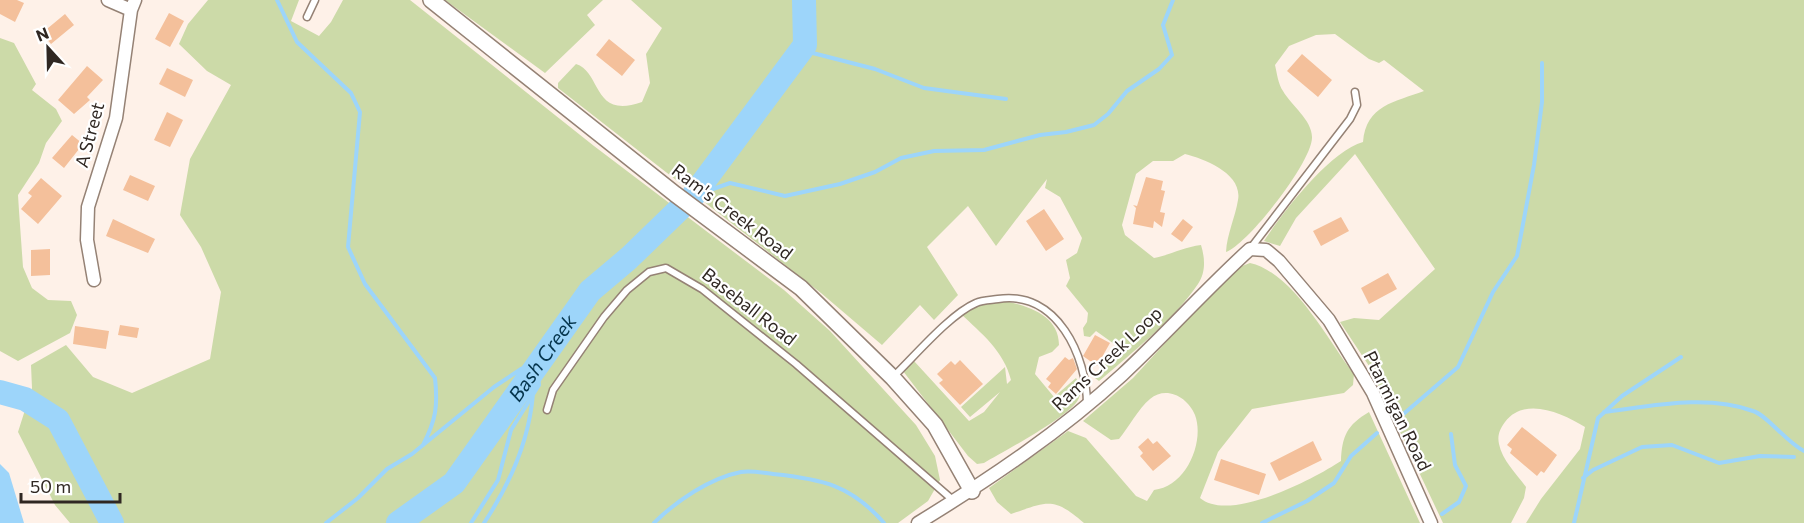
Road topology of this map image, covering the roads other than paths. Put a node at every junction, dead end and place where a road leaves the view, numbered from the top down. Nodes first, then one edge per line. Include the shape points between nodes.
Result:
1 (108, 0) edge
2 (315, 0) edge
3 (431, 0) edge
4 (133, 5) edge
5 (307, 17) dead end
6 (1355, 92) dead end
7 (1250, 249) junction
8 (94, 280) dead end
9 (893, 378) junction
10 (1087, 405) junction
11 (547, 410) dead end
12 (972, 491) junction
13 (954, 501) junction
14 (918, 523) edge
15 (1431, 523) edge

1 - 4 street
2 - 5 lane
3 - 9 street, Ram's Creek Road via 700,214 801,288
4 - 8 street, A Street via 116,118 88,207 87,240
6 - 7 lane via 1357,105 1350,119
7 - 10 street, Rams Creek Loop
7 - 15 street, Ptarmigan Road via 1266,250 1279,261 1329,320 1372,393
9 - 10 lane via 976,302 1014,297 1042,307 1072,340 1083,370
9 - 12 street, Ram's Creek Road via 935,425
10 - 12 street, Rams Creek Loop
11 - 13 lane, Baseball Road via 553,390 627,290 649,272 666,268 702,289 796,364
12 - 13 street, Rams Creek Loop
13 - 14 street, Rams Creek Loop

